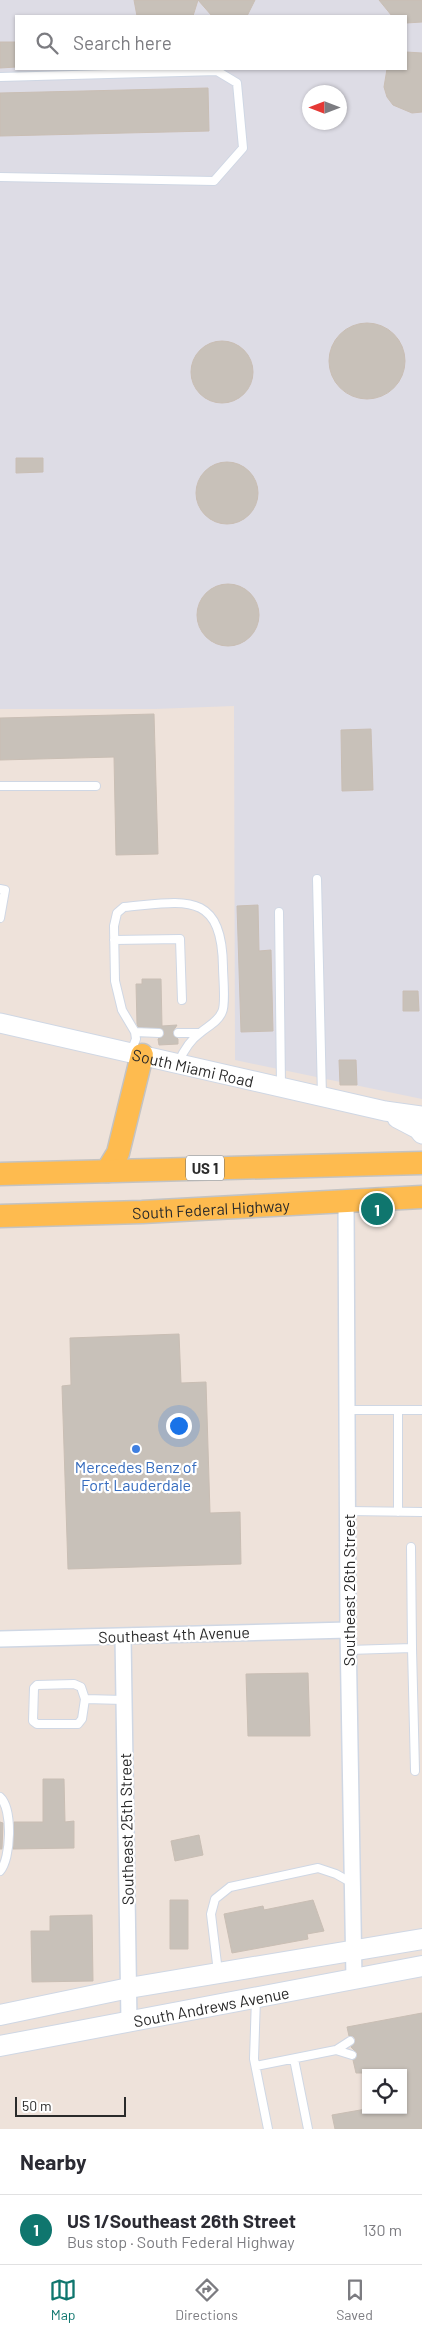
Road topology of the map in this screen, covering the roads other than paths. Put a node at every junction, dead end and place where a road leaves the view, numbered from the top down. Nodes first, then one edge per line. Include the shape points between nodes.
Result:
1 (0, 77) edge
2 (0, 178) edge
3 (0, 786) edge
4 (96, 786) dead end
5 (316, 879) dead end
6 (0, 888) edge
7 (280, 912) dead end
8 (0, 918) edge
9 (114, 940) junction
10 (182, 1000) dead end
11 (0, 1023) edge
12 (135, 1032) junction
13 (159, 1033) dead end
14 (178, 1033) dead end
15 (198, 1033) junction
16 (136, 1053) junction
17 (178, 1063) junction
18 (281, 1087) junction
19 (322, 1097) junction
20 (385, 1111) junction
21 (422, 1116) edge
22 (422, 1134) edge
23 (419, 1160) edge
24 (107, 1171) junction
25 (0, 1174) edge
26 (422, 1197) edge
27 (346, 1200) junction
28 (0, 1216) edge
29 (347, 1410) junction
30 (398, 1410) junction
31 (422, 1410) edge
32 (348, 1511) junction
33 (398, 1512) junction
34 (422, 1512) edge
35 (411, 1547) dead end
36 (348, 1630) junction
37 (123, 1636) junction
38 (0, 1639) edge
39 (412, 1648) junction
40 (349, 1650) junction
41 (85, 1699) junction
42 (124, 1700) junction
43 (415, 1771) dead end
44 (0, 1797) edge
45 (0, 1871) edge
46 (353, 1884) junction
47 (422, 1939) edge
48 (354, 1952) junction
49 (422, 1966) edge
50 (218, 1974) junction
51 (354, 1979) junction
52 (129, 1988) junction
53 (256, 1998) junction
54 (0, 2015) edge
55 (129, 2022) junction
56 (350, 2040) dead end
57 (0, 2046) edge
58 (336, 2050) junction
59 (352, 2055) dead end
60 (294, 2059) junction
61 (256, 2066) junction
62 (268, 2129) edge
63 (308, 2129) edge

1 - 2 lane via 217,71 237,84 243,148 214,180
3 - 4 lane
5 - 19 lane
6 - 8 lane via 5,890
7 - 18 lane
9 - 10 lane via 180,939
9 - 12 lane via 115,982 122,1010
9 - 15 lane via 116,913 124,907 183,902 200,906 212,918 223,952 223,1011
11 - 16 street, South Miami Road
12 - 13 lane
12 - 16 lane
14 - 15 lane
15 - 17 lane
16 - 17 street, South Miami Road
16 - 24 main road via 118,1153
17 - 18 street, South Miami Road
18 - 19 street, South Miami Road
19 - 20 street, South Miami Road
20 - 21 street, South Miami Road
20 - 22 street, South Miami Road
23 - 24 main road, US 1
23 - 27 main road via 357,1188
24 - 25 main road, US 1
26 - 27 main road, South Federal Highway
27 - 28 main road, South Federal Highway
27 - 29 street, Southeast 26th Street
29 - 30 lane
29 - 32 street, Southeast 26th Street
30 - 31 lane
30 - 33 lane
32 - 33 lane
32 - 36 street, Southeast 26th Street
33 - 34 lane
35 - 39 lane
36 - 37 street, Southeast 4th Avenue
36 - 40 street, Southeast 26th Street
37 - 38 street, Southeast 4th Avenue
37 - 42 street, Southeast 25th Street
39 - 40 lane
39 - 43 lane
40 - 46 street, Southeast 26th Street
41 - 41 lane via 81,1687 74,1684 37,1685 34,1688 33,1721 37,1724 78,1724 82,1720
41 - 42 lane
42 - 52 street, Southeast 25th Street
44 - 45 lane via 7,1808 8,1820 7,1856
46 - 48 street, Southeast 26th Street
46 - 50 lane via 318,1868 230,1887 215,1899 211,1914
47 - 48 main road, South Andrews Avenue
48 - 50 main road, South Andrews Avenue
48 - 51 street, Southeast 26th Street
49 - 51 main road, South Andrews Avenue
50 - 52 main road, South Andrews Avenue
51 - 53 main road, South Andrews Avenue
52 - 54 main road, South Andrews Avenue
52 - 55 street, Southeast 25th Street
53 - 55 main road, South Andrews Avenue
53 - 61 lane
55 - 57 main road, South Andrews Avenue
56 - 58 lane
58 - 59 lane
58 - 60 lane
60 - 61 lane
60 - 63 lane
61 - 62 lane

